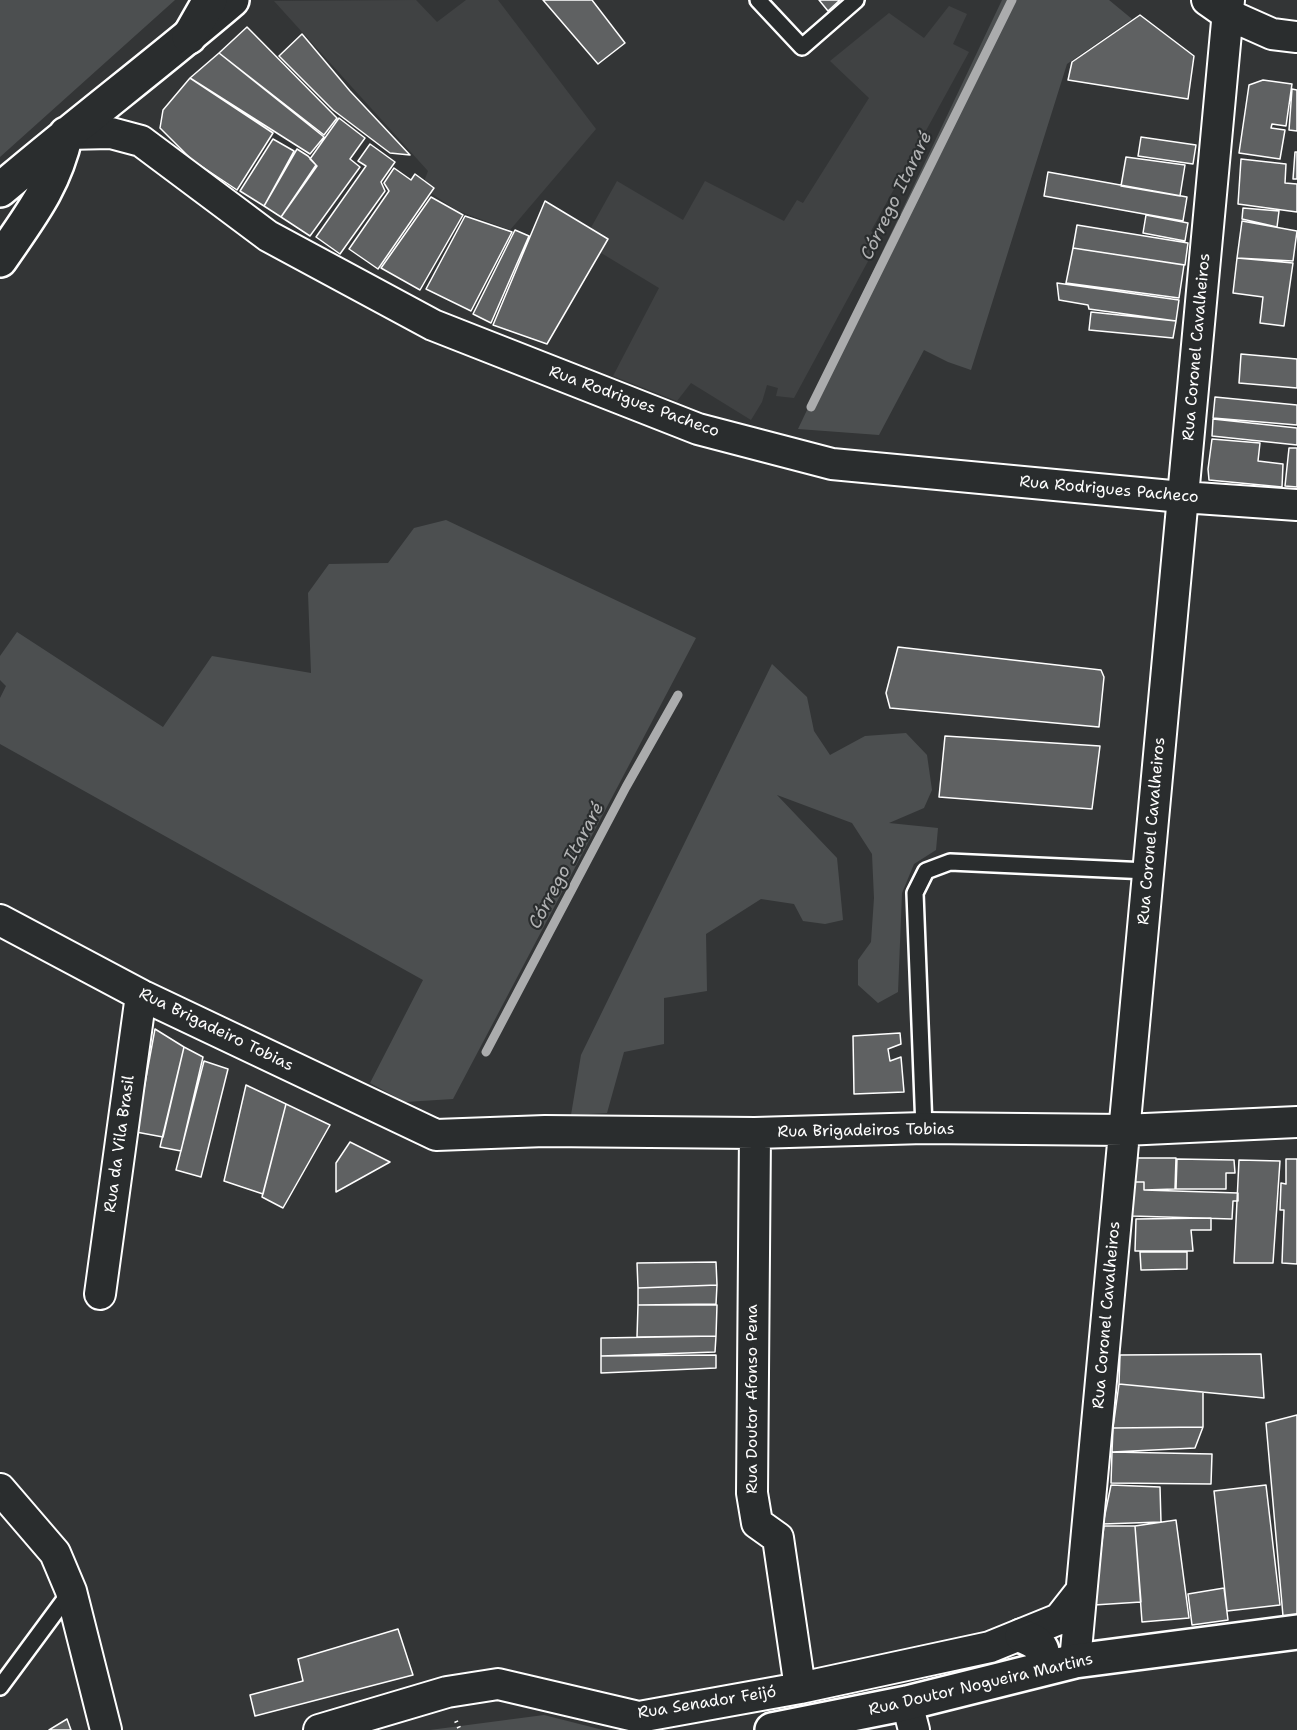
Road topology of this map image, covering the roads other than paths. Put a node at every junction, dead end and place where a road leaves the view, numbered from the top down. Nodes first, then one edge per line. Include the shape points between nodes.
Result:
1 (210, 0) edge
2 (232, 0) edge
3 (758, 0) edge
4 (856, 0) edge
5 (1221, 5) edge
6 (189, 37) junction
7 (1297, 37) edge
8 (66, 134) junction
9 (0, 190) edge
10 (0, 260) edge
11 (1182, 497) junction
12 (1297, 505) edge
13 (1148, 870) junction
14 (0, 920) edge
15 (141, 995) junction
16 (1297, 1122) edge
17 (924, 1128) junction
18 (1124, 1130) junction
19 (755, 1133) junction
20 (436, 1135) joint
21 (100, 1294) dead end
22 (0, 1489) edge
23 (71, 1591) junction
24 (1081, 1591) junction
25 (1297, 1632) edge
26 (1022, 1636) junction
27 (1075, 1661) junction
28 (1042, 1669) junction
29 (0, 1687) edge
30 (800, 1688) junction
31 (911, 1716) edge
32 (106, 1730) edge
33 (319, 1730) edge
34 (772, 1730) edge

1 - 6 main road
2 - 6 main road
3 - 4 lane via 802,47
5 - 7 street via 1272,34
5 - 11 street, Rua Coronel Cavalheiros
6 - 8 main road
8 - 9 main road
8 - 10 main road via 46,191
8 - 11 street, Rua Rodrigues Pacheco via 111,133 141,141 268,236 433,326 698,429 832,464
11 - 12 street, Rua Rodrigues Pacheco
11 - 13 street, Rua Coronel Cavalheiros
13 - 17 lane via 950,862 926,871 915,893
13 - 18 street, Rua Coronel Cavalheiros
14 - 15 street, Rua Brigadeiro Tobias
15 - 20 street, Rua Brigadeiro Tobias
15 - 21 street, Rua da Vila Brasil
16 - 18 street, Rua Brigadeiros Tobias
17 - 18 street, Rua Brigadeiros Tobias
17 - 19 street, Rua Brigadeiros Tobias
18 - 24 street, Rua Coronel Cavalheiros
19 - 20 street, Rua Brigadeiros Tobias via 545,1131
19 - 30 street, Rua Doutor Afonso Pena via 752,1493 757,1523 778,1538
22 - 23 street via 55,1552
23 - 29 lane
23 - 32 street
24 - 26 street, Rua Senador Feijó via 1059,1619
24 - 27 street, Rua Coronel Cavalheiros
25 - 27 main road, Rua Doutor Nogueira Martins
26 - 28 main road via 1041,1647
26 - 30 street, Rua Senador Feijó via 990,1647
27 - 28 main road, Rua Doutor Nogueira Martins
28 - 31 main road, Rua Doutor Nogueira Martins
30 - 33 street, Rua Senador Feijó via 639,1717 498,1684 447,1692
31 - 34 main road, Rua Doutor Nogueira Martins

